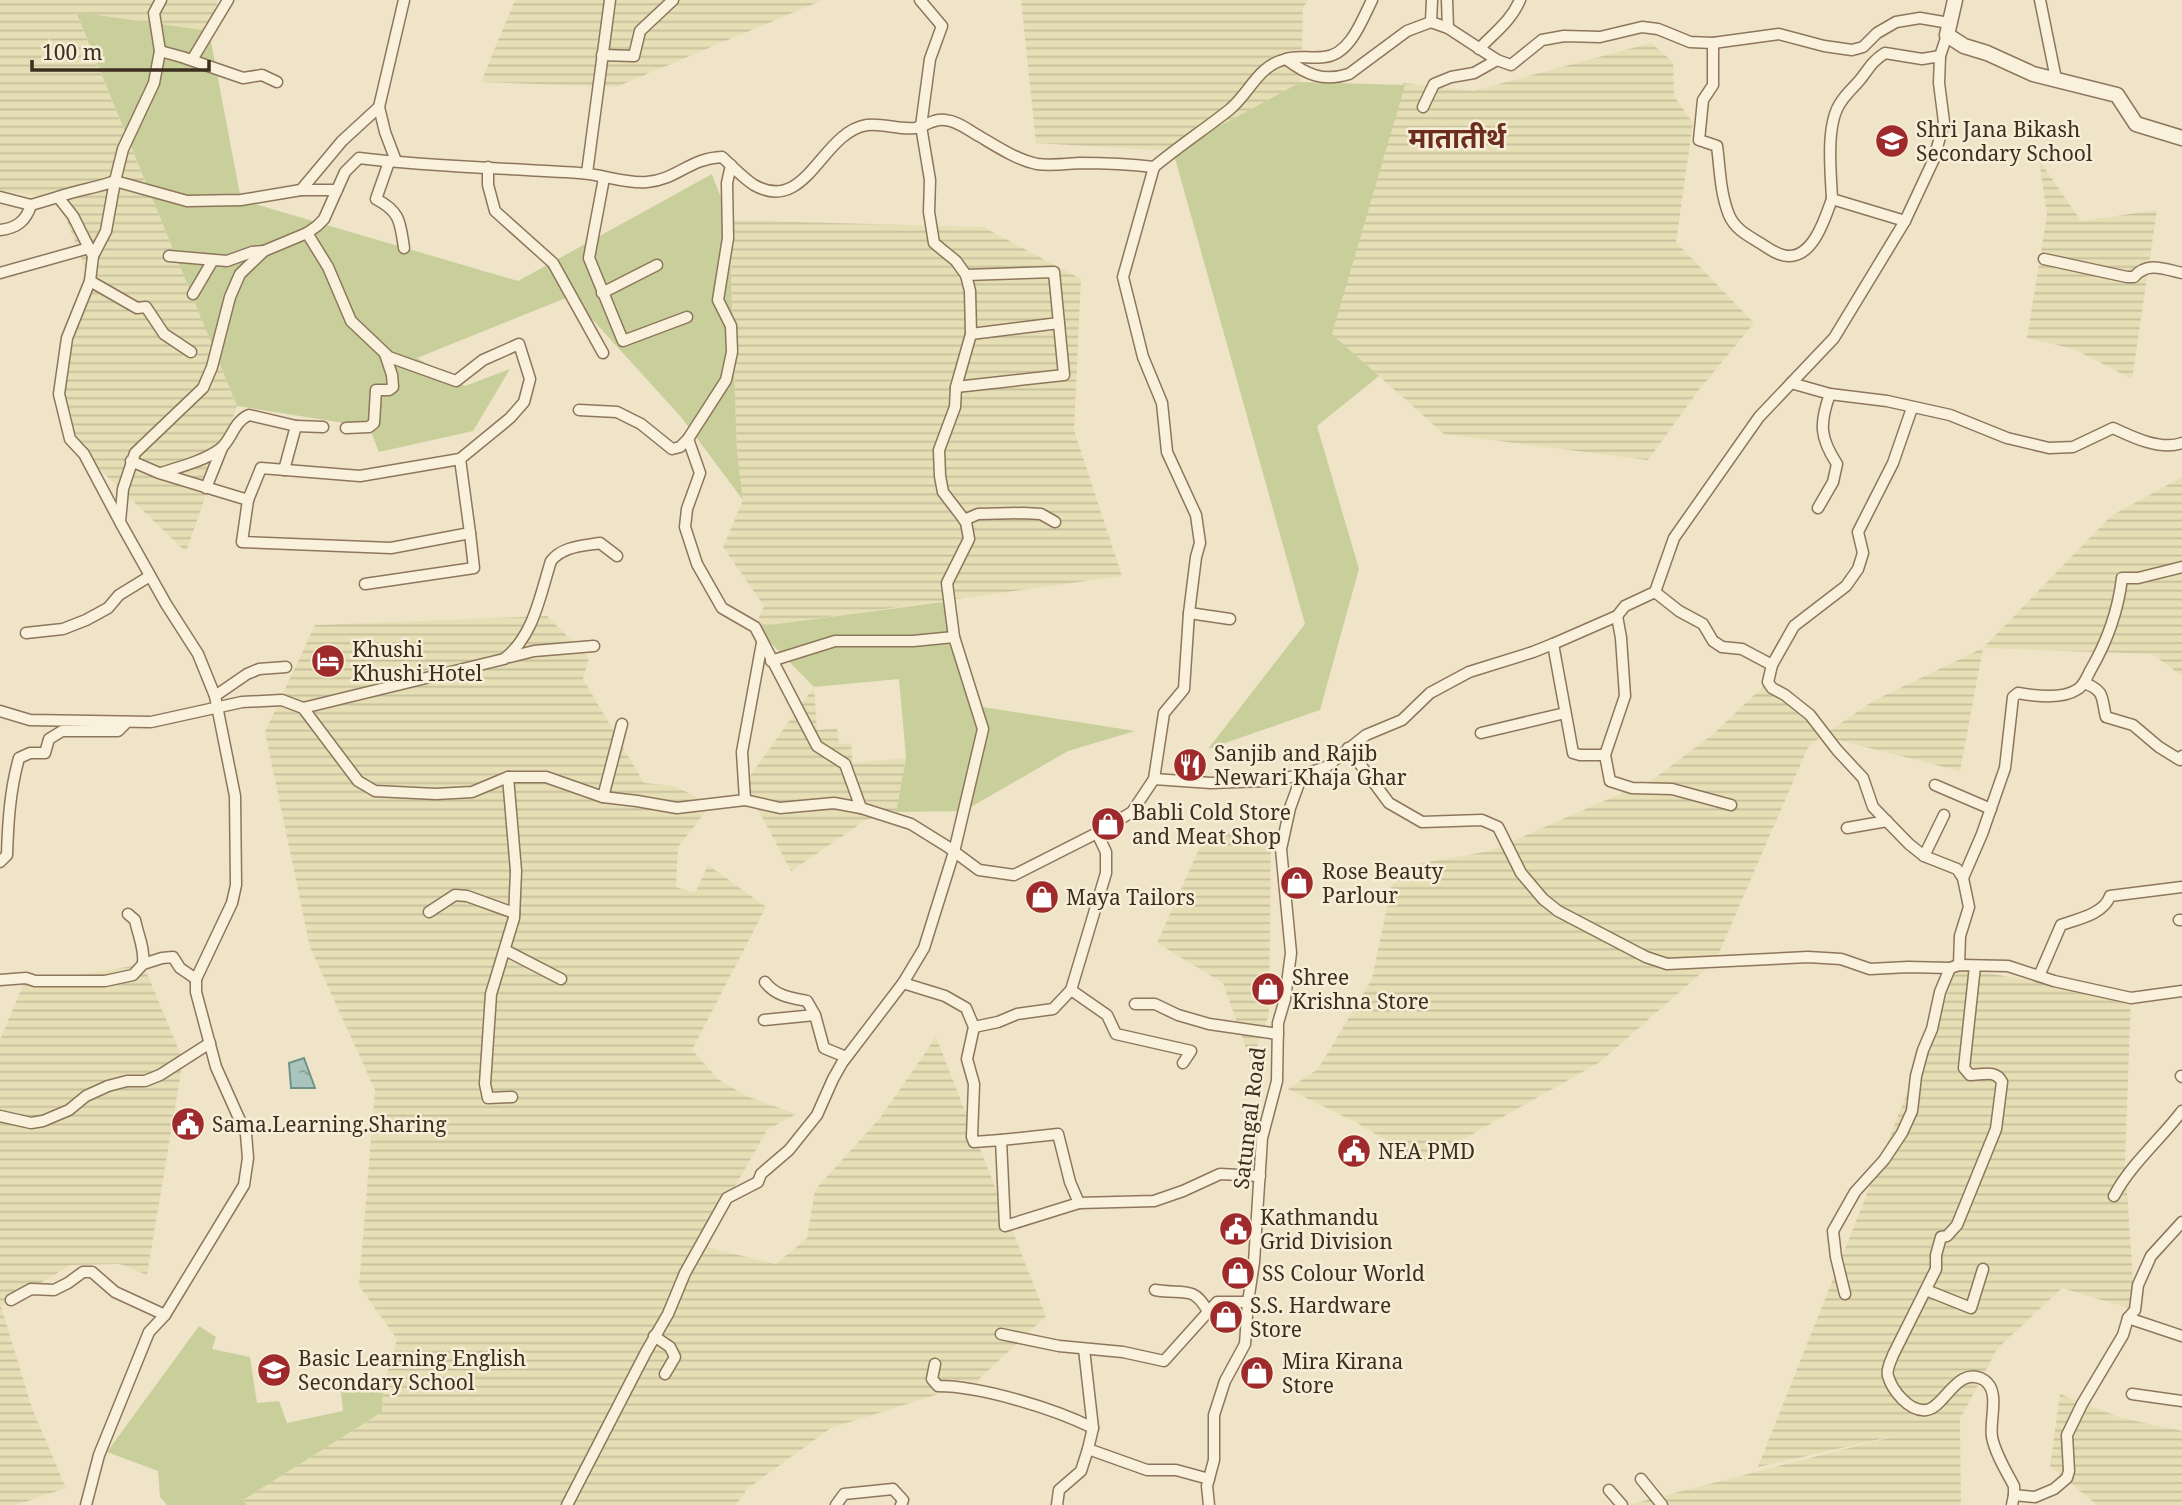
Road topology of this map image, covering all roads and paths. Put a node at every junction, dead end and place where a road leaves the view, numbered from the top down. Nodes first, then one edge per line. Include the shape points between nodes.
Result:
1 (161, 0) edge
2 (228, 0) edge
3 (404, 0) edge
4 (610, 0) edge
5 (673, 0) edge
6 (920, 0) edge
7 (1372, 0) edge
8 (1432, 0) edge
9 (1447, 0) edge
10 (1520, 0) edge
11 (1955, 0) edge
12 (2040, 0) edge
13 (1431, 22) junction
14 (1448, 28) junction
15 (1948, 29) junction
16 (1713, 43) junction
17 (1479, 49) junction
18 (160, 51) junction
19 (602, 55) junction
20 (1940, 57) junction
21 (1286, 59) junction
22 (192, 60) junction
23 (1497, 60) junction
24 (2056, 79) junction
25 (277, 82) dead end
26 (379, 107) junction
27 (1423, 107) dead end
28 (921, 126) junction
29 (2182, 138) edge
30 (392, 161) junction
31 (731, 165) junction
32 (488, 167) junction
33 (1154, 167) junction
34 (587, 173) junction
35 (604, 178) junction
36 (115, 181) junction
37 (301, 190) junction
38 (337, 190) junction
39 (0, 197) edge
40 (58, 197) junction
41 (1832, 199) junction
42 (31, 205) junction
43 (1905, 220) junction
44 (0, 230) edge
45 (307, 233) junction
46 (404, 248) dead end
47 (264, 251) junction
48 (91, 252) junction
49 (169, 256) dead end
50 (2044, 259) dead end
51 (213, 260) junction
52 (657, 265) dead end
53 (0, 273) edge
54 (2182, 273) edge
55 (966, 275) junction
56 (90, 281) junction
57 (602, 293) junction
58 (193, 294) dead end
59 (687, 317) dead end
60 (1059, 323) junction
61 (971, 334) junction
62 (623, 341) junction
63 (191, 352) dead end
64 (385, 354) junction
65 (1791, 383) junction
66 (956, 387) junction
67 (1829, 394) junction
68 (1912, 408) junction
69 (579, 410) dead end
70 (296, 426) junction
71 (323, 427) dead end
72 (346, 428) dead end
73 (688, 439) junction
74 (2182, 443) edge
75 (222, 448) junction
76 (460, 459) junction
77 (131, 461) junction
78 (284, 470) junction
79 (159, 473) junction
80 (206, 488) junction
81 (248, 500) junction
82 (1818, 508) dead end
83 (964, 520) junction
84 (120, 522) junction
85 (1055, 522) dead end
86 (470, 533) junction
87 (617, 556) dead end
88 (2182, 566) edge
89 (150, 576) junction
90 (365, 584) dead end
91 (1655, 592) junction
92 (1189, 613) junction
93 (1617, 616) junction
94 (1230, 619) dead end
95 (26, 633) dead end
96 (954, 637) junction
97 (762, 643) junction
98 (1553, 644) junction
99 (594, 646) dead end
100 (504, 659) junction
101 (771, 661) junction
102 (1772, 665) junction
103 (286, 667) dead end
104 (2084, 683) junction
105 (216, 702) junction
106 (303, 708) junction
107 (0, 711) edge
108 (1565, 713) junction
109 (127, 722) junction
110 (622, 724) dead end
111 (1481, 733) dead end
112 (1348, 748) junction
113 (1605, 755) junction
114 (2182, 757) edge
115 (1302, 775) junction
116 (508, 778) junction
117 (1154, 779) junction
118 (1935, 785) dead end
119 (603, 797) junction
120 (745, 800) junction
121 (1731, 805) dead end
122 (860, 808) junction
123 (1990, 809) junction
124 (1944, 815) dead end
125 (4, 816) edge
126 (1887, 821) junction
127 (1847, 828) dead end
128 (1097, 833) junction
129 (954, 852) junction
130 (1924, 856) junction
131 (0, 862) edge
132 (1963, 878) junction
133 (2182, 887) edge
134 (429, 912) dead end
135 (514, 913) junction
136 (128, 914) dead end
137 (505, 950) junction
138 (143, 964) junction
139 (1975, 966) junction
140 (1954, 967) junction
141 (2039, 976) junction
142 (196, 979) junction
143 (561, 979) dead end
144 (0, 980) edge
145 (765, 982) dead end
146 (903, 984) junction
147 (1071, 990) junction
148 (2182, 991) edge
149 (1135, 1004) dead end
150 (815, 1014) junction
151 (764, 1020) dead end
152 (974, 1027) junction
153 (1278, 1034) junction
154 (210, 1043) junction
155 (846, 1057) junction
156 (1183, 1063) dead end
157 (512, 1097) dead end
158 (2182, 1111) edge
159 (0, 1116) edge
160 (1001, 1140) junction
161 (1260, 1175) junction
162 (2114, 1196) dead end
163 (1079, 1203) junction
164 (2182, 1222) edge
165 (1983, 1269) dead end
166 (1155, 1290) dead end
167 (1926, 1290) junction
168 (1845, 1294) dead end
169 (11, 1300) dead end
170 (1248, 1302) junction
171 (1208, 1312) junction
172 (165, 1315) junction
173 (2128, 1318) junction
174 (1001, 1334) dead end
175 (654, 1336) junction
176 (2182, 1336) edge
177 (1084, 1349) junction
178 (935, 1364) dead end
179 (665, 1374) dead end
180 (2133, 1394) dead end
181 (2182, 1401) edge
182 (1093, 1428) junction
183 (1088, 1449) junction
184 (1209, 1479) junction
185 (1641, 1479) dead end
186 (1609, 1490) dead end
187 (2013, 1500) edge
188 (86, 1505) edge
189 (567, 1505) edge
190 (835, 1505) edge
191 (901, 1505) edge
192 (1057, 1505) edge
193 (1209, 1505) edge
194 (1622, 1505) edge
195 (1662, 1505) edge

1 - 18 street via 154,13
2 - 22 street
3 - 26 street
4 - 19 street
5 - 19 street via 640,31 634,56
6 - 28 street via 942,26 930,59
7 - 21 street via 1355,33 1336,54
8 - 13 street
9 - 14 street
10 - 17 street via 1507,22
11 - 15 street
12 - 24 street
13 - 14 street
13 - 21 street via 1407,31 1349,74 1338,77 1304,73
14 - 17 street
15 - 16 street via 1920,18 1896,22 1852,50 1779,34
15 - 20 street
15 - 24 street via 1964,46
16 - 23 street via 1690,42 1642,27 1600,37 1551,37 1511,65
16 - 41 street via 1713,85 1703,100 1699,140 1717,146 1723,195 1737,229 1778,254 1800,253 1819,231
17 - 23 street
18 - 22 street
18 - 36 street via 154,83 123,149
19 - 34 street
20 - 41 street via 1885,53 1872,61 1839,103 1830,156
20 - 43 street via 1938,83 1944,122 1934,159
21 - 33 street via 1273,62 1233,107
22 - 25 street via 243,78 262,75
23 - 27 street via 1474,73 1434,85
24 - 29 street via 2117,95 2136,124
26 - 30 street
26 - 37 street via 342,141
28 - 31 street via 865,125 850,132 788,190 774,192 754,184
28 - 33 street via 933,120 959,124 1036,163
28 - 55 street via 934,243
30 - 32 street
30 - 38 street via 359,158 345,172
30 - 46 street via 376,199 398,216
31 - 35 street via 722,157 707,157 663,180
31 - 73 street via 718,300 731,326 732,352 726,380
32 - 34 street
32 - 62 street via 495,211 553,263 601,356
33 - 92 street via 1123,276 1143,357 1163,403 1167,452 1196,515 1200,543
34 - 35 street
35 - 57 street via 589,258
36 - 37 street via 187,201 241,200
36 - 40 street
36 - 48 street via 106,231
37 - 38 street
38 - 45 street via 324,219
39 - 42 street
40 - 42 street
40 - 48 street
41 - 43 street
42 - 44 street via 27,217 11,229
43 - 65 street via 1834,338
45 - 47 street
45 - 64 street via 328,267 351,321
47 - 51 street
47 - 77 street via 240,274 204,388 140,446
48 - 53 street
48 - 56 street
49 - 51 street
50 - 54 street via 2127,277 2151,267
51 - 58 street
52 - 57 street
55 - 60 street via 1054,272
55 - 61 street
56 - 63 street via 136,308 146,307 164,334
56 - 84 street via 67,338 59,394 70,439 84,454
57 - 62 street
59 - 62 street
60 - 61 street
60 - 66 street via 1064,375
61 - 66 street
64 - 72 street via 393,387 376,390 374,423
64 - 76 street via 456,380 483,360 519,344 530,379 524,401
65 - 67 street
65 - 91 street via 1759,417 1674,538
66 - 83 street via 939,450 940,476 943,492
67 - 68 street
67 - 82 street via 1822,435 1837,464
68 - 74 street via 1950,415 2007,438 2049,448 2073,447 2113,428 2139,440
68 - 102 street via 1893,463 1858,532 1863,553 1858,569 1846,586 1794,626
69 - 73 street via 617,412 672,449
70 - 71 street
70 - 75 street via 248,415 237,423
70 - 78 street
73 - 97 street via 700,473 685,527 697,564 722,608 755,627
75 - 79 street
75 - 80 street
76 - 78 street via 359,477
76 - 86 street
77 - 79 street
77 - 84 street
78 - 81 street via 261,468
79 - 80 street
80 - 81 street
81 - 86 street via 242,542 391,548
83 - 85 street via 978,514 1023,513 1041,514
83 - 96 street via 970,539 947,583
84 - 89 street
86 - 90 street via 474,568
87 - 100 street via 600,543 556,554 527,635
88 - 104 street via 2122,578 2106,645
89 - 95 street via 86,620 63,629
89 - 105 street via 198,654
91 - 93 street via 1625,606
91 - 102 street via 1703,624 1722,647 1742,649
92 - 94 street
92 - 117 street via 1184,690 1164,713
93 - 98 street
93 - 113 street via 1625,696
96 - 101 street via 835,641
96 - 129 street via 983,729
97 - 101 street
97 - 120 street via 742,752
98 - 108 street
98 - 112 street via 1469,672 1430,693 1402,720
99 - 100 street via 534,651
100 - 106 street
101 - 122 street via 817,746 845,764
102 - 126 street via 1768,682 1772,688 1810,715 1863,778 1873,807
103 - 105 street via 247,674
104 - 114 street via 2104,697 2106,717 2133,725 2159,747 2180,760
104 - 123 street via 2053,695 2015,694 2005,768
105 - 106 street via 282,701
105 - 109 street via 151,722
105 - 142 street via 235,796 236,885
106 - 116 street via 358,781 375,791 472,792
107 - 109 street via 30,720
108 - 111 street
108 - 113 street via 1573,753
109 - 125 street via 118,731 62,731 49,739 45,753 19,758
110 - 119 street
112 - 115 street via 1326,767
112 - 140 street via 1395,809 1422,822 1482,820 1498,827 1521,873 1544,899 1558,911 1646,957 1667,964 1829,958 1870,969
113 - 121 street via 1610,782 1672,789
115 - 117 street via 1211,783
115 - 153 street, Satungal Road via 1281,849 1291,953
116 - 119 street via 546,778
116 - 135 street via 516,871
117 - 128 street via 1132,812
118 - 123 street
119 - 120 street via 677,808
120 - 122 street via 780,808 834,803
122 - 129 street via 911,824
123 - 132 street
124 - 130 street
125 - 131 street via 7,855
126 - 127 street
126 - 130 street
128 - 129 street via 1014,875 979,870
128 - 147 street via 1106,852 1106,873
129 - 146 street via 925,946
130 - 132 street via 1957,869
132 - 140 street via 1969,907
133 - 141 street via 2110,896 2107,905 2097,911 2061,925
134 - 135 street via 455,895
135 - 137 street
136 - 138 street via 135,920
137 - 143 street
137 - 157 street via 491,994 485,1084 488,1098
138 - 142 street via 173,957
138 - 144 street via 134,975 106,981
139 - 140 street
139 - 141 street via 2008,966
139 - 167 street via 1964,1068 1969,1075 1999,1076 1996,1129 1957,1225 1941,1237 1936,1269
140 - 168 street via 1940,992 1916,1076 1912,1111 1902,1133 1855,1192 1833,1231
141 - 148 street via 2131,998
142 - 154 street
145 - 150 street via 782,995 807,1001
146 - 152 street via 966,1008
146 - 155 street
147 - 152 street via 1053,1009
147 - 156 street via 1107,1015 1116,1034 1191,1051
149 - 153 street via 1155,1004 1209,1024
150 - 151 street
150 - 155 street via 824,1048
152 - 160 street via 967,1059 974,1084 972,1137 974,1142
153 - 161 street, Satungal Road via 1277,1081 1262,1138
154 - 159 street via 160,1074 108,1086 43,1121
154 - 172 street via 246,1134 246,1177
155 - 175 street via 817,1115 789,1150 758,1182 727,1198
158 - 162 street via 2125,1175
160 - 163 street via 1058,1135
160 - 163 street via 1005,1226
161 - 163 street via 1220,1174 1154,1201
161 - 170 street, Satungal Road
164 - 173 street via 2151,1256 2138,1285 2135,1310
165 - 167 street via 1971,1308
166 - 171 street via 1194,1293
167 - 187 street via 1893,1355 1888,1377 1902,1400 1925,1410 1938,1404 1953,1385 1976,1378 1986,1382 1993,1393 1992,1437 2014,1486
169 - 172 street via 31,1289 54,1290 83,1272 92,1272 114,1292
170 - 171 street via 1217,1302
170 - 184 street, Satungal Road via 1245,1344 1225,1381 1214,1415 1214,1460
171 - 177 street via 1164,1360
172 - 188 street via 149,1332 99,1455
173 - 176 street
173 - 187 street via 2067,1435 2067,1478 2035,1497
174 - 177 street
175 - 179 street via 670,1347 675,1357
175 - 189 street
177 - 182 street
178 - 182 street via 932,1379 938,1386 1028,1403
180 - 181 street
182 - 183 street
183 - 184 street via 1147,1469 1176,1470
183 - 192 street via 1081,1471 1059,1490
184 - 193 street, Satungal Road
185 - 195 street
186 - 194 street
190 - 191 street via 844,1494 893,1489 903,1500

